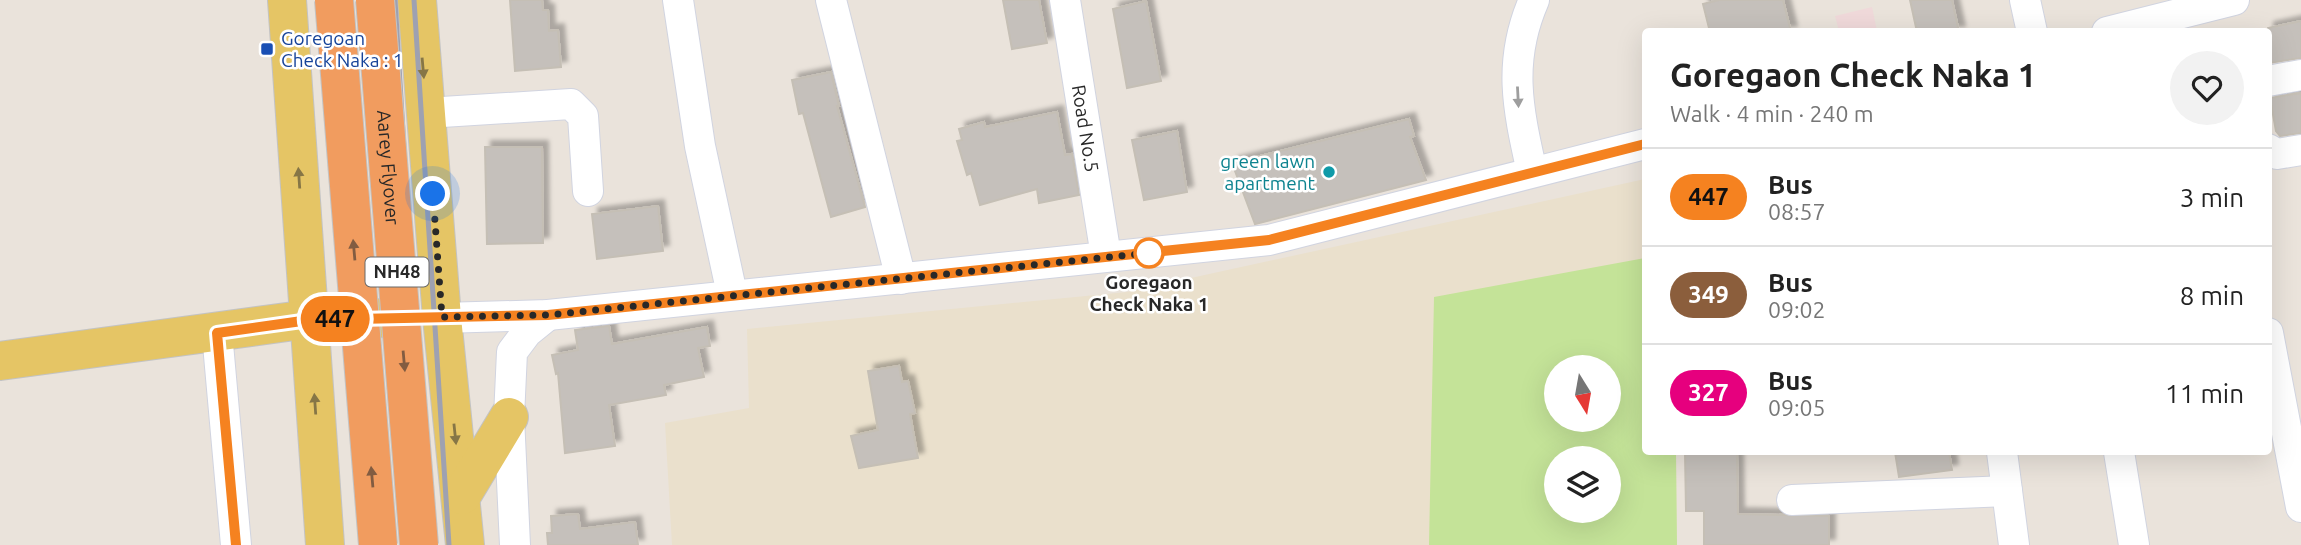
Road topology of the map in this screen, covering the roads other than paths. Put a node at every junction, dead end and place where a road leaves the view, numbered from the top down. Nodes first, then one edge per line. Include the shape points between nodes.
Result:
1 (287, 0) edge
2 (334, 0) edge
3 (375, 0) edge
4 (417, 0) edge
5 (678, 0) edge
6 (831, 0) edge
7 (1065, 0) edge
8 (1534, 0) edge
9 (2025, 0) edge
10 (2234, 0) edge
11 (2031, 28) edge
12 (2123, 28) edge
13 (2301, 75) edge
14 (2272, 80) edge
15 (426, 113) junction
16 (1642, 145) edge
17 (2301, 150) edge
18 (2272, 151) edge
19 (1532, 172) junction
20 (588, 191) dead end
21 (1106, 256) junction
22 (901, 279) junction
23 (732, 295) junction
24 (548, 315) junction
25 (442, 317) junction
26 (309, 320) junction
27 (217, 333) junction
28 (2272, 354) edge
29 (0, 361) edge
30 (509, 417) junction
31 (2002, 455) edge
32 (2119, 455) edge
33 (2007, 491) junction
34 (461, 495) junction
35 (1792, 500) dead end
36 (2301, 507) edge
37 (236, 545) edge
38 (325, 545) edge
39 (378, 545) edge
40 (419, 545) edge
41 (465, 545) edge
42 (514, 545) edge
43 (2014, 545) edge
44 (2134, 545) edge

26 -> 1 main road
39 -> 2 highway, NH48, bridge
3 -> 40 highway, Aarey Flyover / NH48, bridge
4 -> 15 main road
5 - 23 street via 700,146
6 - 22 street
7 - 21 street, Road No.5
8 -> 19 street via 1521,29 1516,100
9 - 11 street
10 - 12 street
13 - 14 street
15 - 20 street via 571,104 583,116
15 - 25 main road
16 - 19 street
17 - 18 street
19 - 21 street via 1269,240
21 - 22 street
22 - 23 street
23 - 24 street
24 - 25 street
24 - 30 street via 512,352
25 - 26 main road
25 -> 34 main road
26 - 27 main road
38 -> 26 main road
27 - 29 main road
27 - 37 street
28 - 36 street
30 - 34 main road
30 - 42 street
31 - 33 street
32 - 44 street
33 - 35 street
33 - 43 street
34 - 41 main road

